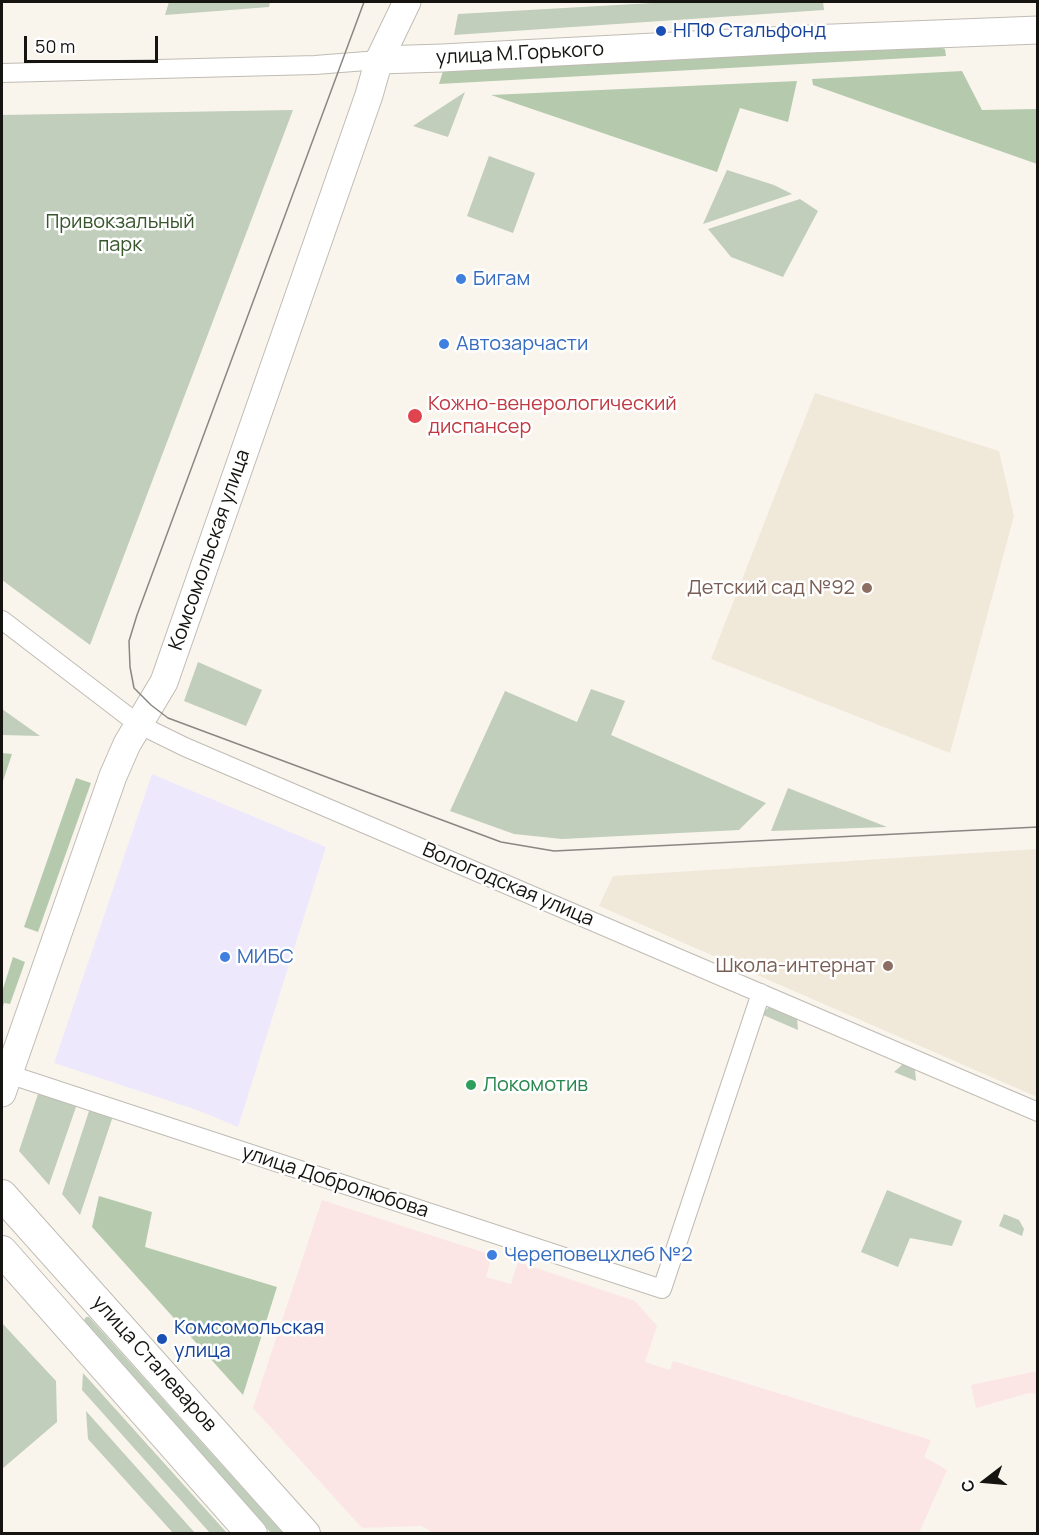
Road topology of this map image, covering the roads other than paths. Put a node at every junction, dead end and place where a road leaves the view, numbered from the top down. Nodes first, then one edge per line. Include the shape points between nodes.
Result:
1 (406, 2) edge
2 (1038, 30) edge
3 (379, 60) junction
4 (2, 73) edge
5 (2, 620) edge
6 (138, 724) junction
7 (761, 993) junction
8 (5, 1083) edge
9 (1038, 1112) edge
10 (2, 1196) edge
11 (2, 1251) edge
12 (252, 1533) edge
13 (305, 1533) edge

1 - 3 street, Комсомольская улица
2 - 3 street, улица М.Горького
3 - 4 street, улица М.Горького
3 - 6 street, Комсомольская улица via 164,682
5 - 6 street, Вологодская улица
6 - 7 street, Вологодская улица
6 - 8 street, Комсомольская улица via 113,776
7 - 8 street, улица Добролюбова via 662,1289
7 - 9 street, Вологодская улица
10 - 13 main road, улица Сталеваров
11 - 12 main road, улица Сталеваров

